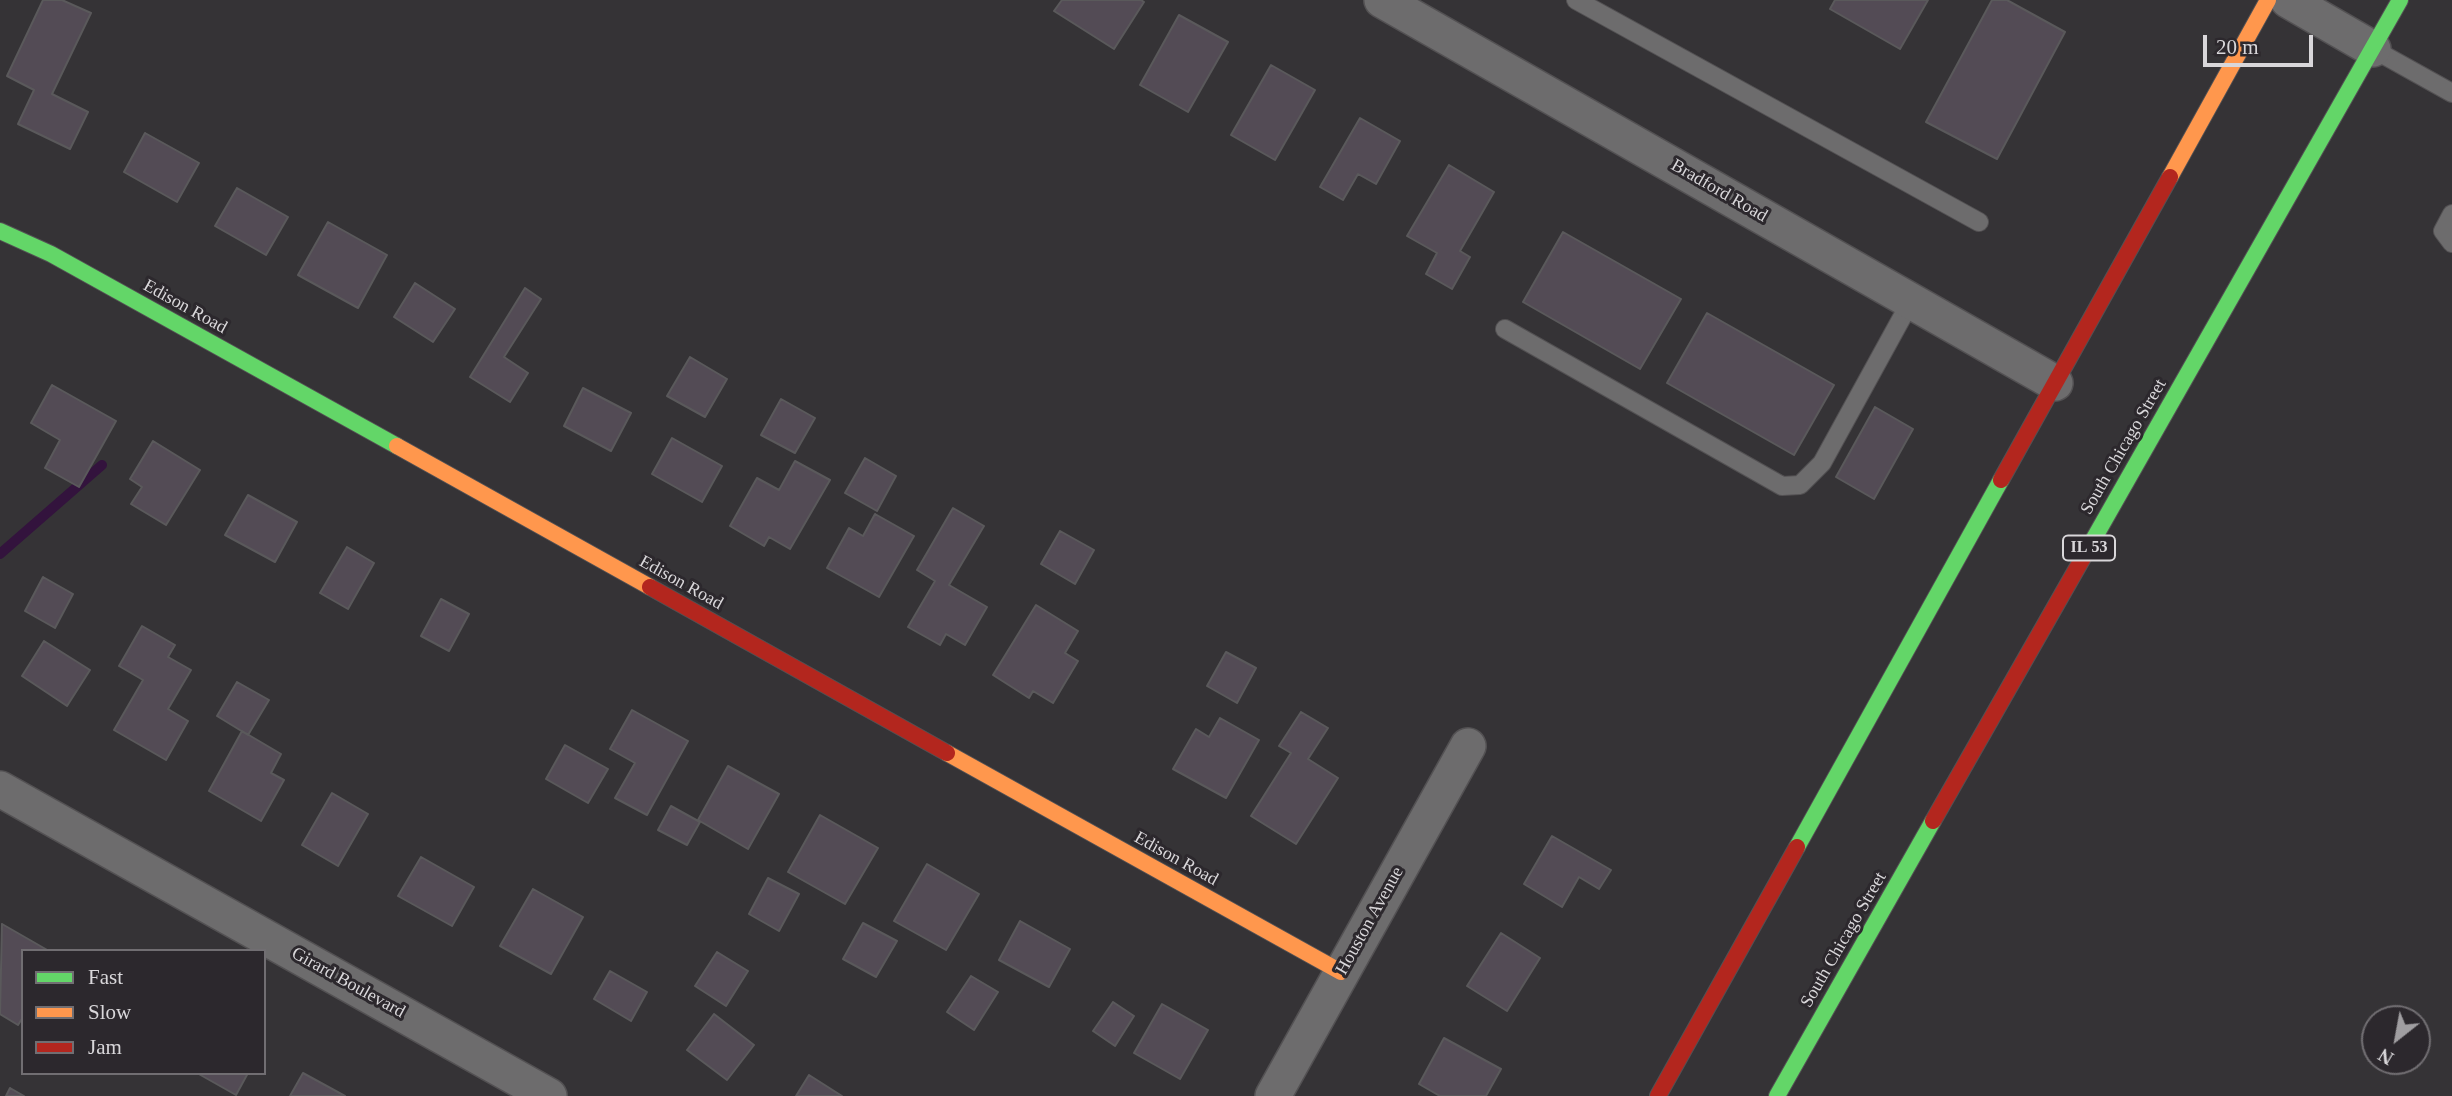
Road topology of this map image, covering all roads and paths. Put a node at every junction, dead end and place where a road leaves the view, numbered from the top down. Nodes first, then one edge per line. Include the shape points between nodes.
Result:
1 (1382, 0) edge
2 (1576, 0) edge
3 (2268, 0) edge
4 (2288, 0) edge
5 (2400, 0) edge
6 (2373, 49) junction
7 (2452, 93) edge
8 (2452, 214) edge
9 (1979, 222) dead end
10 (0, 231) edge
11 (2452, 243) edge
12 (1912, 301) junction
13 (1505, 329) dead end
14 (2055, 383) junction
15 (1468, 746) dead end
16 (0, 789) edge
17 (1340, 972) junction
18 (549, 1096) edge
19 (1273, 1096) edge
20 (1658, 1096) edge
21 (1777, 1096) edge

1 - 12 street, Bradford Road
2 - 9 lane
3 - 14 main road
4 - 6 street
5 - 6 main road, South Chicago Street / IL 53
6 - 7 lane
6 - 21 main road, South Chicago Street / IL 53
8 - 11 lane via 2443,231
10 - 17 main road, Edison Road via 63,261
12 - 13 lane via 1822,463 1800,485 1782,485
12 - 14 street, Bradford Road
14 - 20 main road
15 - 17 street, Houston Avenue
16 - 18 street, Girard Boulevard
17 - 19 street, Houston Avenue

